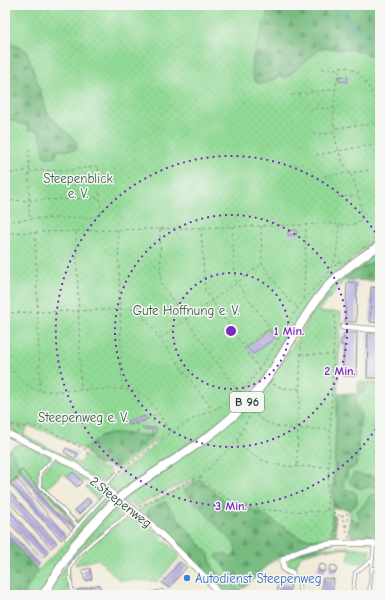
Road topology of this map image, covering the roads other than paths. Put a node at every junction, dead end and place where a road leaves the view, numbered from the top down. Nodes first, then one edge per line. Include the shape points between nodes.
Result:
1 (380, 237) edge
2 (380, 245) edge
3 (360, 255) junction
4 (341, 327) road end
5 (380, 330) edge
6 (5, 432) edge
7 (55, 457) junction
8 (116, 474) road end
9 (102, 487) junction
10 (108, 492) junction
11 (133, 510) junction
12 (78, 526) junction
13 (66, 539) dead end
14 (377, 544) edge
15 (373, 559) junction
16 (372, 568) junction
17 (380, 569) edge
18 (292, 573) joint
19 (162, 591) dead end
20 (43, 595) edge
21 (74, 595) edge
22 (145, 595) edge
23 (220, 595) edge
24 (300, 595) edge
25 (353, 595) edge
26 (369, 595) edge

1 - 3 main road, B 96
2 - 3 main road, B 96
3 - 20 main road, B 96, bridge via 319,297 268,377 239,411 195,446 126,492 109,507 75,544
4 - 5 street
6 - 7 street, 2.Steepenweg
7 - 9 street, 2.Steepenweg via 76,466
7 - 12 lane via 40,472 40,486
8 - 9 lane
9 - 10 street, 2.Steepenweg
10 - 11 street, 2.Steepenweg
10 - 12 lane
11 - 21 lane via 109,528 74,562 70,573
11 - 23 street, 2.Steepenweg via 146,519
12 - 13 lane
14 - 15 lane
14 - 18 street via 339,543 306,550 284,560 283,566 286,571
15 - 16 lane
15 - 25 lane via 355,572
16 - 17 lane
16 - 26 lane
18 - 24 lane via 299,583
19 - 22 lane

